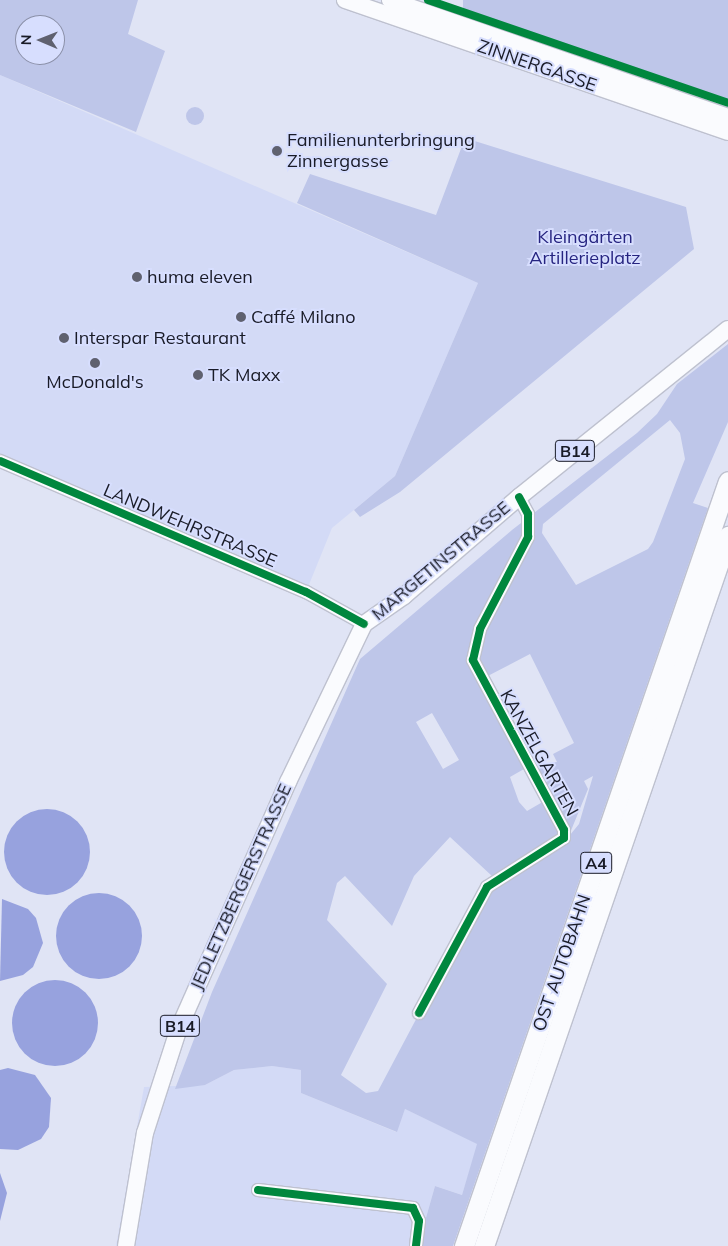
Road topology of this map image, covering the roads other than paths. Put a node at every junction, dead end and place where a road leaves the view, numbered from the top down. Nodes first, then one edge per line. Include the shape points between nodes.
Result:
1 (345, 0) edge
2 (390, 0) edge
3 (728, 117) edge
4 (728, 132) edge
5 (728, 330) edge
6 (0, 461) edge
7 (728, 481) edge
8 (519, 497) junction
9 (728, 536) edge
10 (364, 624) junction
11 (419, 1013) dead end
12 (258, 1190) dead end
13 (126, 1246) edge
14 (416, 1246) edge
15 (464, 1246) edge
16 (484, 1246) edge

1 - 4 main road, ZINNERGASSE
2 - 3 main road, ZINNERGASSE
5 - 8 main road, MARGETINSTRASSE / B14
6 - 10 street, LANDWEHRSTRASSE via 306,592
7 - 15 highway, OST AUTOBAHN / A4
8 - 10 main road, MARGETINSTRASSE / B14 via 404,596
8 - 11 street, KANZELGARTEN via 528,514 528,537 480,629 473,660 564,830 564,838 487,888
9 - 16 highway, OST AUTOBAHN / A4
10 - 13 main road, JEDLETZBERGERSTRASSE / B14 via 288,782 176,1037 145,1133
12 - 14 street via 413,1208 420,1221

